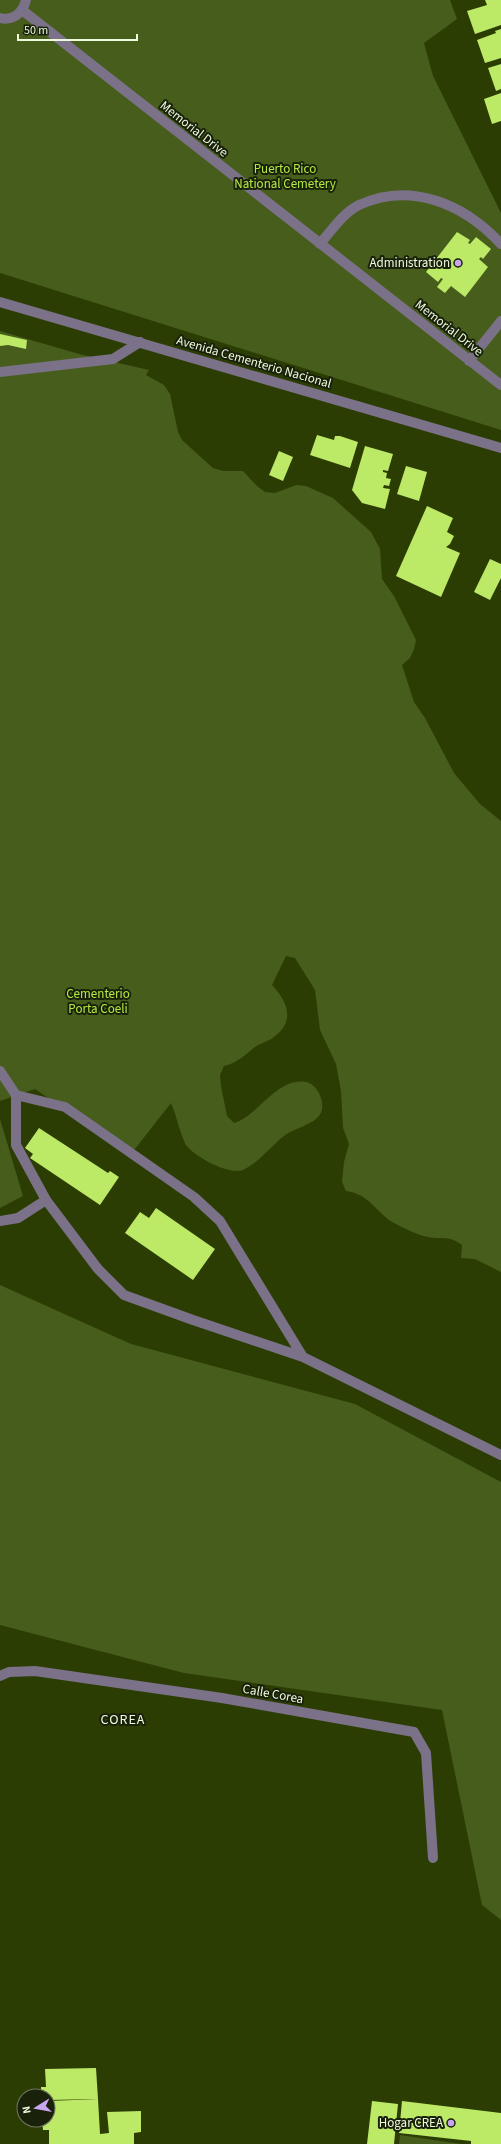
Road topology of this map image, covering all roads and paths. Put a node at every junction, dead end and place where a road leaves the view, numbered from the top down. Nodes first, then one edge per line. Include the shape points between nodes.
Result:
1 (26, 0) edge
2 (22, 10) junction
3 (0, 18) edge
4 (320, 244) junction
5 (501, 244) edge
6 (0, 302) edge
7 (501, 321) edge
8 (140, 342) junction
9 (470, 361) junction
10 (0, 372) edge
11 (501, 385) edge
12 (501, 448) edge
13 (0, 1071) edge
14 (16, 1095) junction
15 (46, 1200) junction
16 (0, 1221) edge
17 (303, 1357) junction
18 (501, 1455) edge
19 (0, 1676) edge
20 (433, 1858) dead end

1 - 2 street
2 - 3 street via 11,18
2 - 4 street, Memorial Drive
4 - 5 street via 339,222 358,206 392,194 425,196 458,209 486,228
4 - 9 street, Memorial Drive
6 - 8 street, Avenida Cementerio Nacional
7 - 9 street
8 - 10 street via 113,359
8 - 12 street, Avenida Cementerio Nacional
9 - 11 street, Memorial Drive
13 - 14 street
14 - 15 street via 16,1145
14 - 17 street via 65,1107 194,1196 220,1221
15 - 16 street via 18,1218
15 - 17 street via 98,1269 124,1295
17 - 18 street
19 - 20 street, Calle Corea via 9,1672 35,1671 222,1698 414,1732 426,1753

